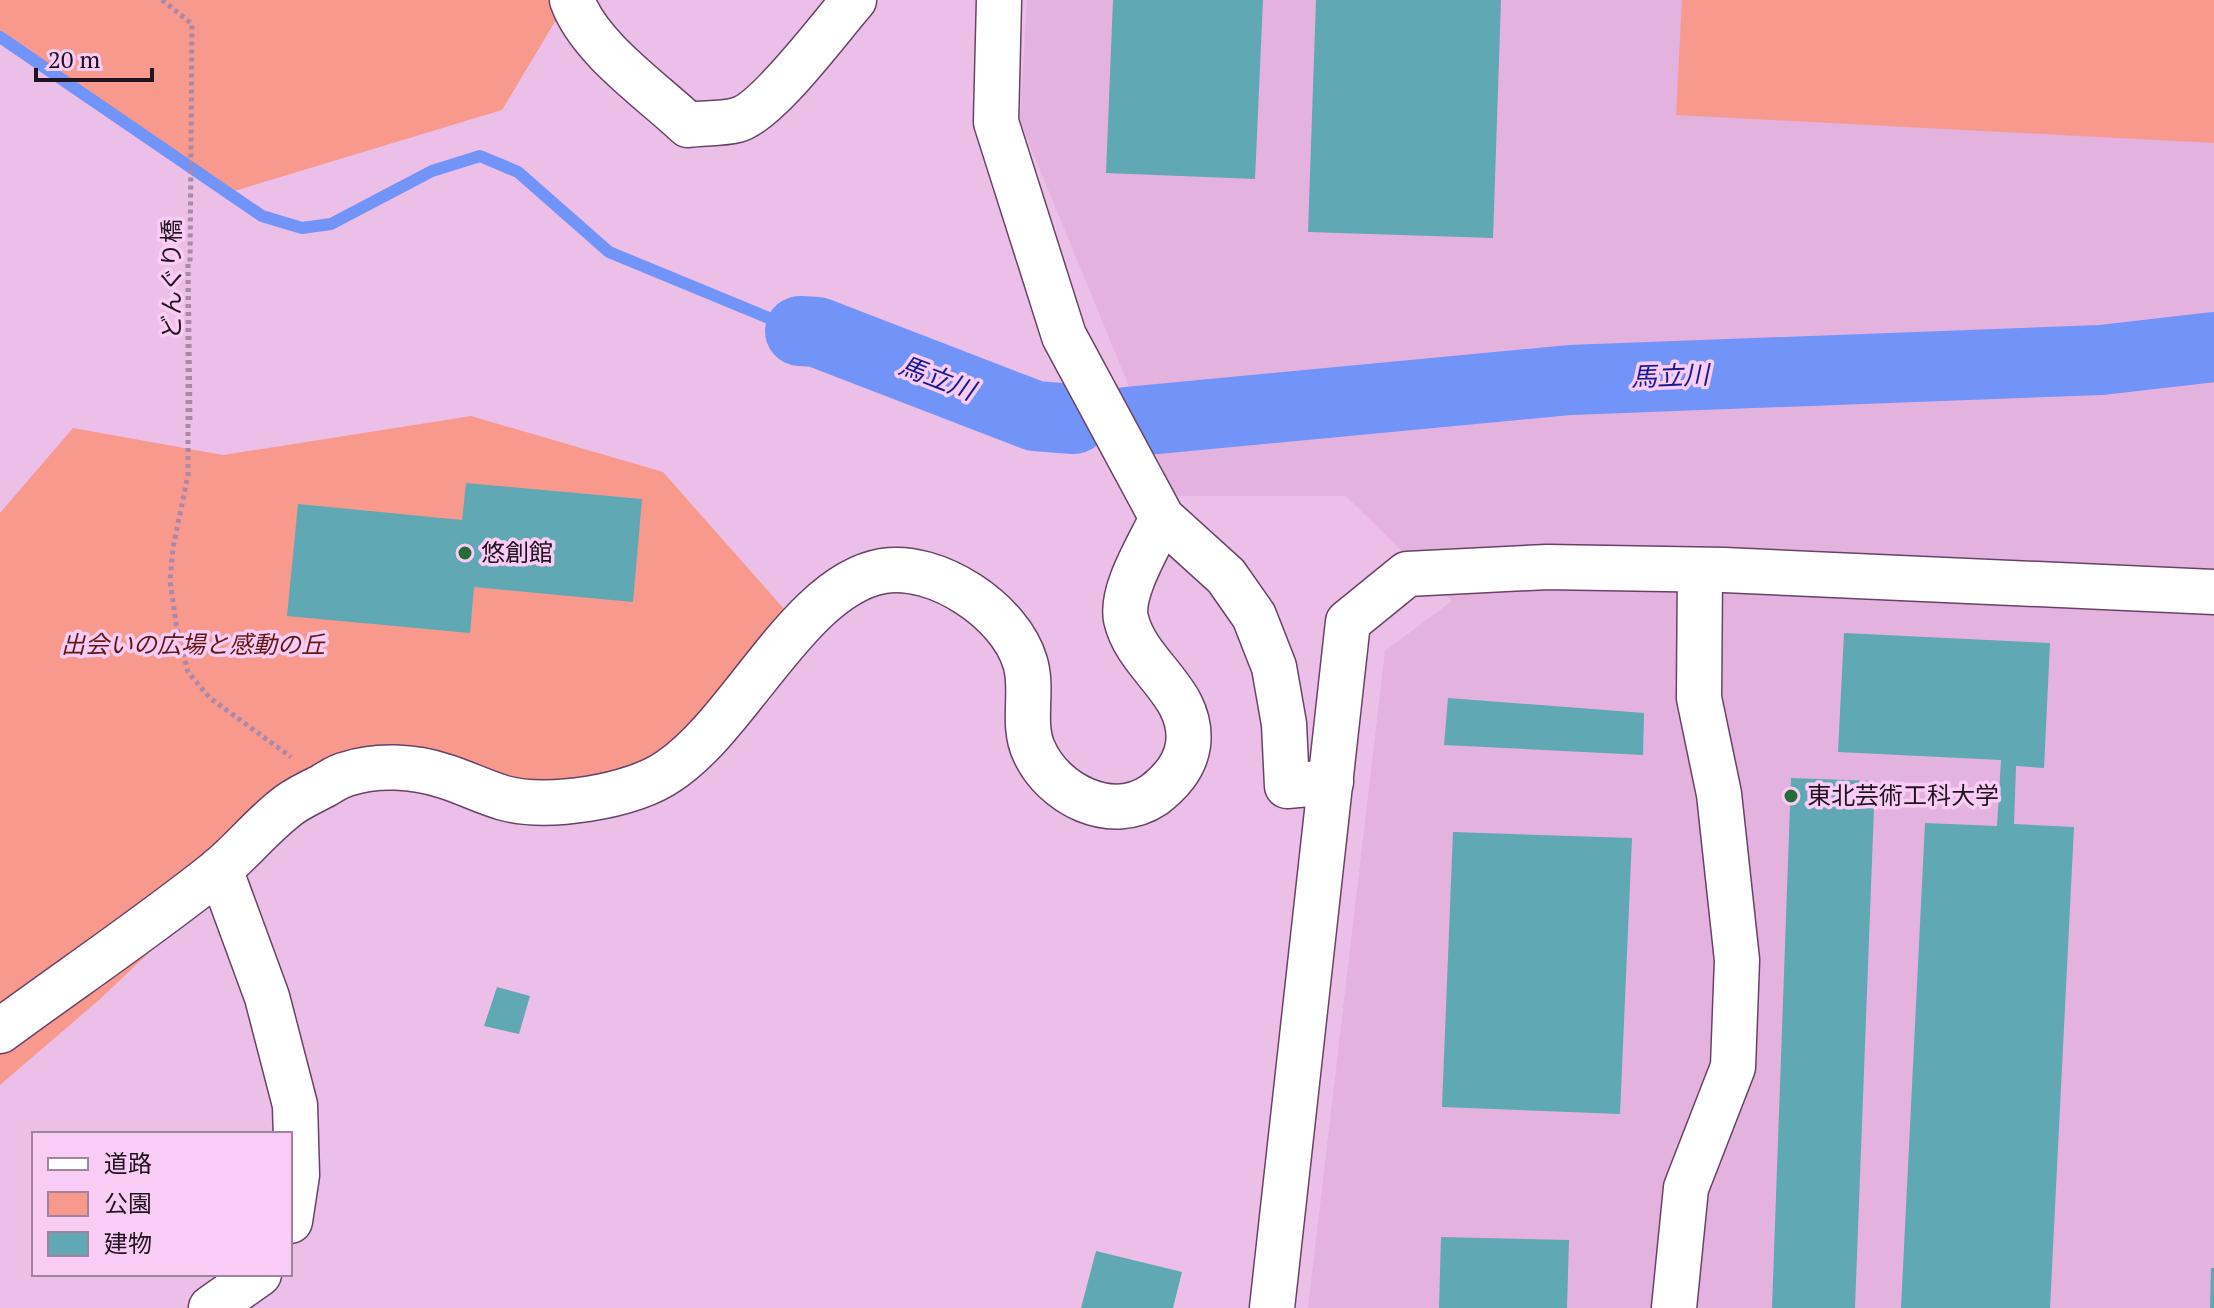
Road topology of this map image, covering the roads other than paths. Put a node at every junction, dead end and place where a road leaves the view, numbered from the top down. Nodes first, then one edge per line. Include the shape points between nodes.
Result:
1 (572, 0) edge
2 (854, 0) edge
3 (999, 0) edge
4 (1162, 518) junction
5 (1700, 570) junction
6 (2214, 592) edge
7 (1331, 782) junction
8 (220, 869) junction
9 (0, 1031) edge
10 (292, 1208) edge
11 (256, 1276) edge
12 (211, 1308) edge
13 (1272, 1308) edge
14 (1674, 1308) edge

1 - 2 street via 592,34 627,73 688,125 741,119 785,83
3 - 4 street via 996,122 1064,336
4 - 7 street via 1226,576 1254,616 1274,667 1287,786
4 - 8 street via 1126,597 1126,618 1138,644 1188,714 1189,737 1186,761 1148,799 1101,805 1062,790 1032,749 1026,664 1013,636 971,594 922,572 885,570 848,583 805,619 715,730 669,772 578,802 507,799 441,774 389,767 345,774 286,806
5 - 6 street
5 - 7 street via 1547,567 1407,574 1348,622
5 - 14 street via 1699,698 1719,794 1737,960 1733,1067 1686,1188
7 - 13 street
8 - 9 street
8 - 10 street via 267,997 295,1105 297,1175
11 - 12 street

